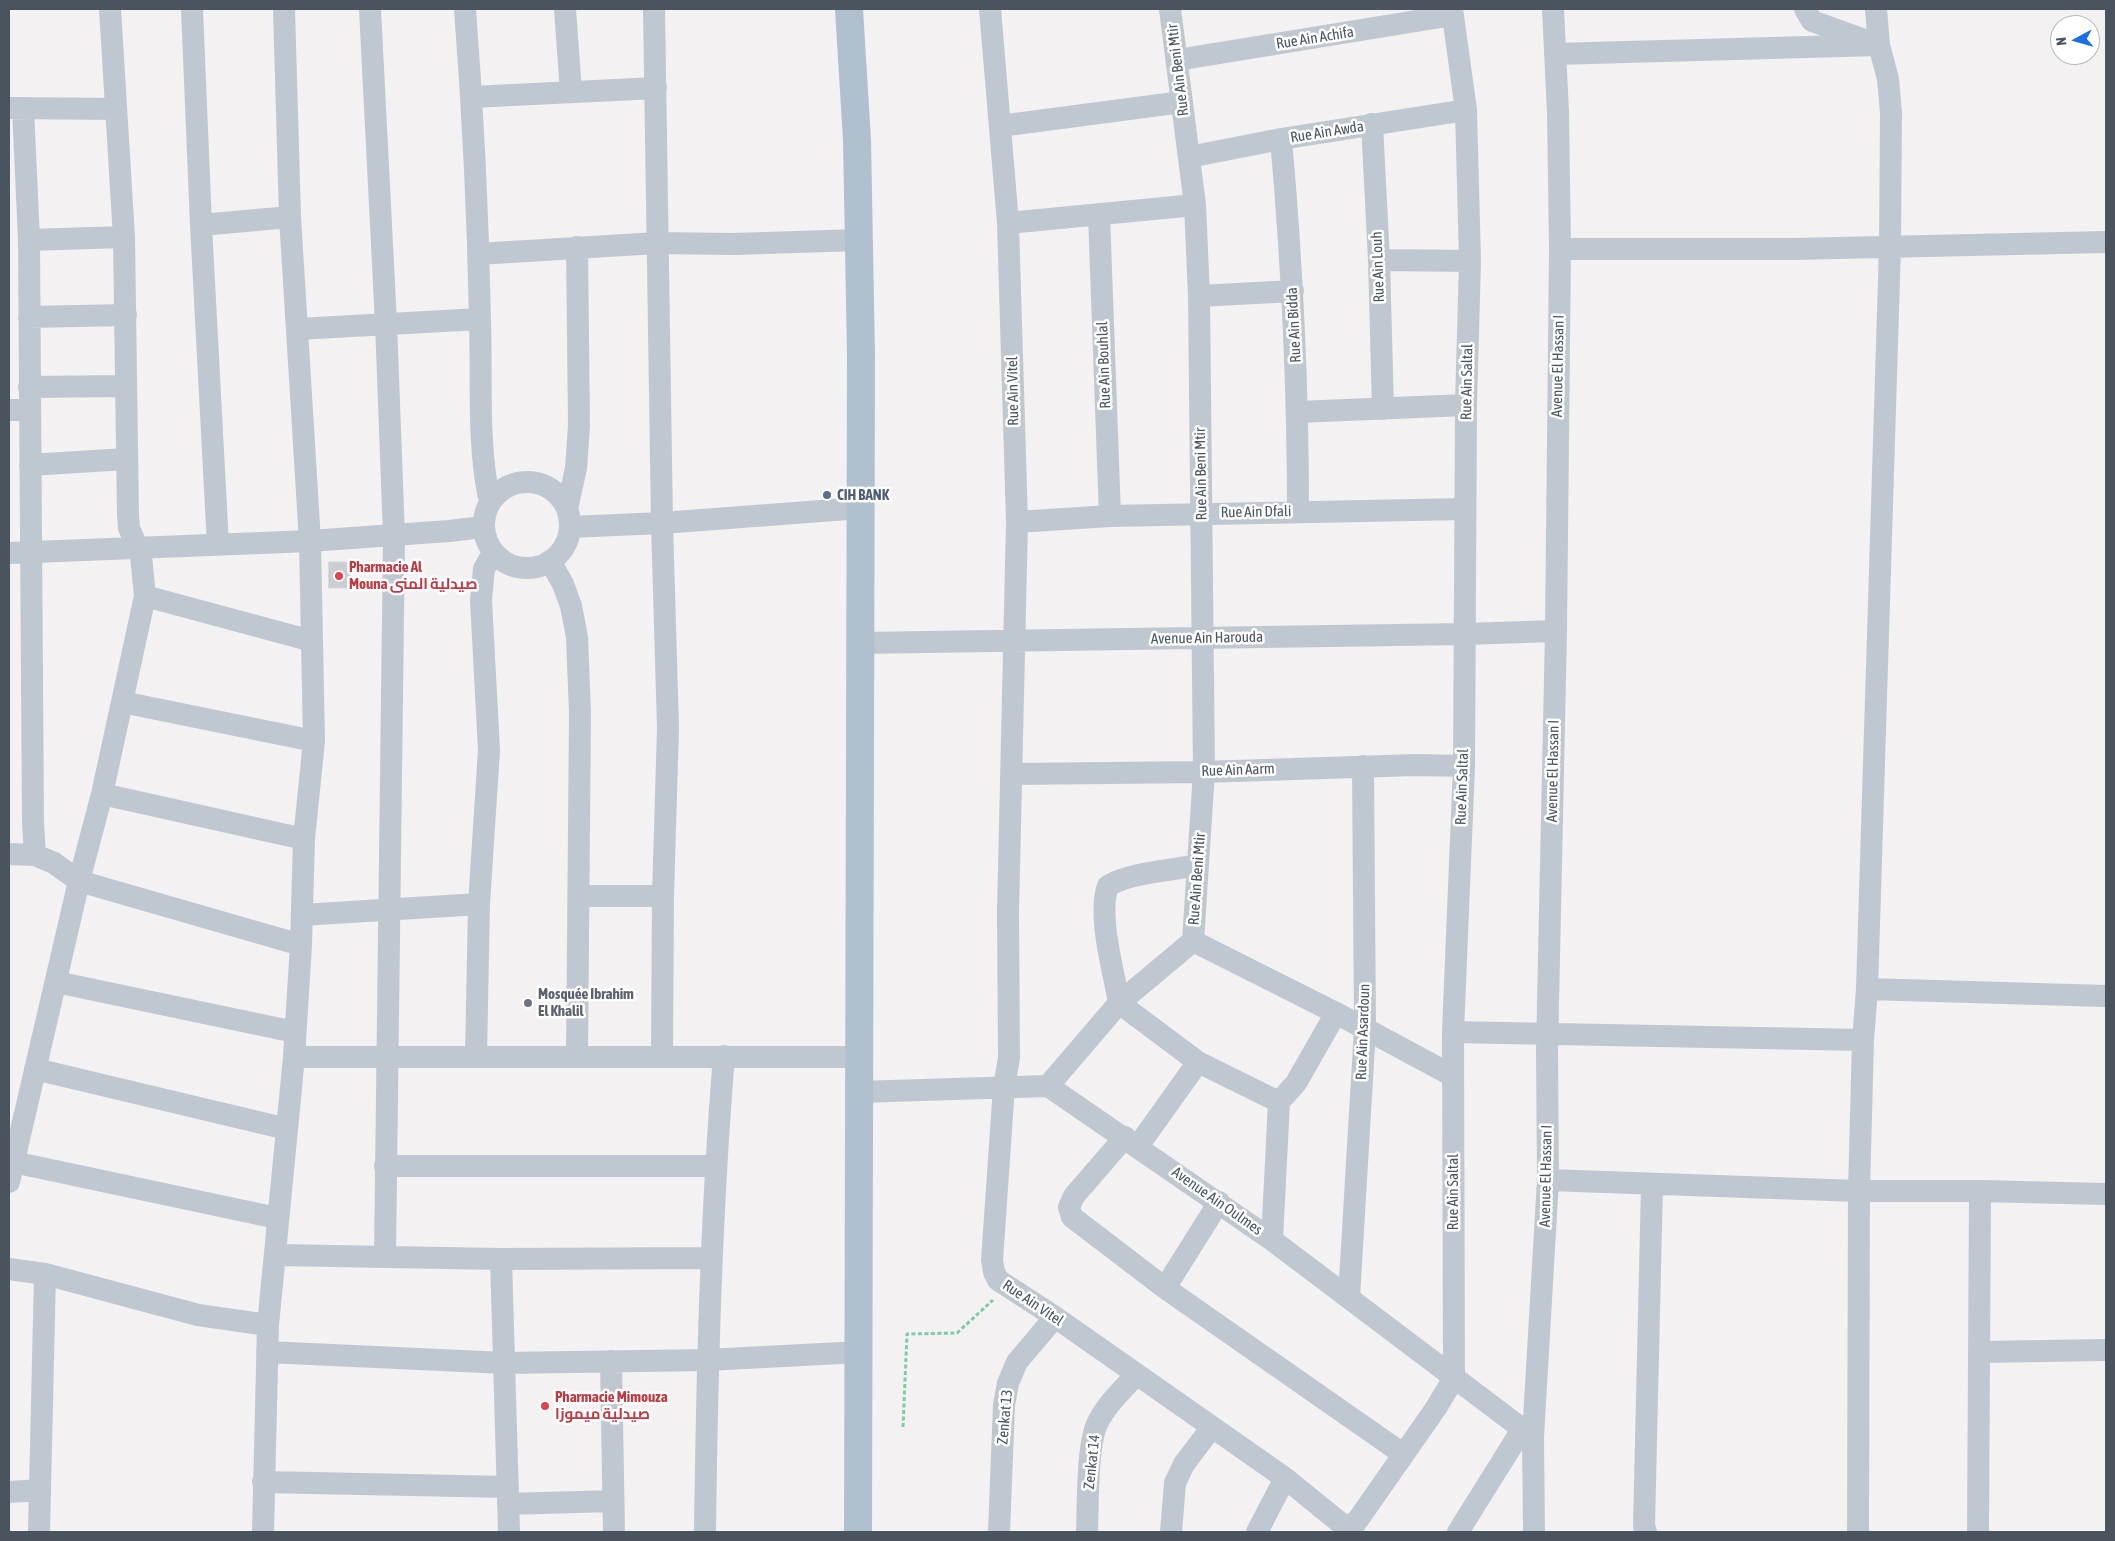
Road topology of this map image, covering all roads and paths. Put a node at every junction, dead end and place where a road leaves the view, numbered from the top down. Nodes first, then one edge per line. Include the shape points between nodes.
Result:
1 (110, 9) edge
2 (192, 9) edge
3 (284, 9) edge
4 (370, 9) edge
5 (466, 9) edge
6 (565, 9) edge
7 (654, 9) edge
8 (849, 9) edge
9 (990, 9) edge
10 (1170, 9) edge
11 (1553, 9) edge
12 (1805, 9) edge
13 (1876, 9) edge
14 (1452, 12) edge
15 (1879, 45) junction
16 (1555, 54) junction
17 (1177, 60) junction
18 (656, 88) junction
19 (571, 92) junction
20 (472, 97) junction
21 (1182, 102) junction
22 (16, 108) edge
23 (116, 109) junction
24 (1466, 110) junction
25 (1372, 124) junction
26 (1000, 126) junction
27 (1281, 139) junction
28 (1189, 157) junction
29 (1195, 205) junction
30 (1099, 215) junction
31 (290, 217) junction
32 (1008, 223) junction
33 (201, 225) junction
34 (124, 237) junction
35 (859, 240) junction
36 (2106, 242) edge
37 (657, 243) junction
38 (577, 247) junction
39 (1890, 247) junction
40 (1560, 249) junction
41 (22, 252) edge
42 (478, 254) junction
43 (1379, 260) junction
44 (1470, 261) junction
45 (1293, 291) junction
46 (1199, 296) junction
47 (126, 315) junction
48 (29, 317) junction
49 (480, 319) junction
50 (386, 323) junction
51 (298, 329) junction
52 (126, 386) junction
53 (29, 387) junction
54 (1466, 405) junction
55 (1383, 409) junction
56 (19, 410) edge
57 (1298, 412) junction
58 (126, 459) junction
59 (30, 465) junction
60 (490, 502) junction
61 (861, 508) junction
62 (1465, 509) junction
63 (1298, 511) junction
64 (1202, 514) junction
65 (1110, 516) junction
66 (568, 518) junction
67 (1017, 522) junction
68 (662, 523) junction
69 (483, 527) junction
70 (394, 536) junction
71 (310, 541) junction
72 (218, 544) junction
73 (138, 548) junction
74 (19, 553) edge
75 (493, 553) junction
76 (550, 561) junction
77 (145, 596) junction
78 (1556, 631) junction
79 (1464, 634) junction
80 (1203, 639) junction
81 (312, 641) junction
82 (1013, 642) junction
83 (859, 643) junction
84 (122, 702) junction
85 (314, 741) junction
86 (1362, 766) junction
87 (1464, 766) junction
88 (1204, 772) junction
89 (1012, 774) junction
90 (102, 794) junction
91 (304, 839) junction
92 (9, 854) edge
93 (35, 855) junction
94 (1198, 865) junction
95 (79, 881) junction
96 (580, 896) junction
97 (662, 896) junction
98 (479, 904) junction
99 (390, 908) junction
100 (302, 915) junction
101 (1193, 941) junction
102 (301, 945) junction
103 (56, 982) junction
104 (1867, 989) junction
105 (2106, 996) edge
106 (1119, 1003) junction
107 (1336, 1013) junction
108 (1365, 1028) junction
109 (295, 1032) junction
110 (1453, 1032) junction
111 (1547, 1033) junction
112 (1863, 1040) junction
113 (386, 1056) junction
114 (577, 1056) junction
115 (662, 1056) junction
116 (724, 1056) junction
117 (294, 1057) junction
118 (476, 1057) junction
119 (860, 1057) junction
120 (1198, 1062) junction
121 (35, 1069) junction
122 (1453, 1076) junction
123 (1048, 1086) junction
124 (1004, 1087) junction
125 (859, 1092) junction
126 (1279, 1102) junction
127 (287, 1129) junction
128 (1131, 1142) junction
129 (385, 1166) junction
130 (715, 1166) junction
131 (11, 1172) edge
132 (1548, 1180) junction
133 (1652, 1185) junction
134 (1859, 1191) junction
135 (1980, 1191) junction
136 (2106, 1194) edge
137 (1219, 1202) junction
138 (277, 1218) junction
139 (1272, 1240) junction
140 (276, 1255) junction
141 (385, 1257) junction
142 (711, 1258) junction
143 (501, 1259) junction
144 (9, 1269) edge
145 (45, 1274) junction
146 (1008, 1286) junction
147 (1165, 1288) junction
148 (1349, 1297) junction
149 (1055, 1317) junction
150 (268, 1325) junction
151 (2106, 1350) edge
152 (267, 1352) junction
153 (860, 1352) junction
154 (1981, 1352) junction
155 (707, 1360) junction
156 (611, 1361) junction
157 (505, 1363) junction
158 (1136, 1374) junction
159 (1454, 1378) junction
160 (902, 1427) dead end
161 (1212, 1427) junction
162 (1528, 1432) junction
163 (1403, 1454) junction
164 (1285, 1478) junction
165 (263, 1482) junction
166 (40, 1490) junction
167 (9, 1492) edge
168 (508, 1495) junction
169 (613, 1501) junction
170 (39, 1532) edge
171 (263, 1532) edge
172 (509, 1532) edge
173 (614, 1532) edge
174 (705, 1532) edge
175 (858, 1532) edge
176 (999, 1532) edge
177 (1087, 1532) edge
178 (1171, 1532) edge
179 (1257, 1532) edge
180 (1458, 1532) edge
181 (1534, 1532) edge
182 (1646, 1532) edge
183 (1858, 1532) edge
184 (1978, 1532) edge

1 - 23 street
2 - 33 street
3 - 31 street
4 - 50 street
5 - 20 street
6 - 19 street
7 - 18 street
8 - 35 main road
9 - 26 street, Rue Ain Vitel
10 - 17 street, Rue Ain Beni Mtir
11 - 16 street, Avenue El Hassan I
12 - 15 street via 1812,21
13 - 15 street
14 - 17 street, Rue Ain Achifa
14 - 24 street, Rue Ain Saltal
15 - 16 street
15 - 39 street via 1888,79 1891,113
16 - 40 street, Avenue El Hassan I
17 - 21 street, Rue Ain Beni Mtir
18 - 19 street
18 - 37 street
19 - 20 street
20 - 42 street
21 - 26 street
21 - 28 street, Rue Ain Beni Mtir
22 - 23 street
22 - 41 street
23 - 34 street
24 - 25 street, Rue Ain Awda
24 - 44 street, Rue Ain Saltal
25 - 27 street, Rue Ain Awda
25 - 43 street, Rue Ain Louh
26 - 32 street, Rue Ain Vitel
27 - 28 street, Rue Ain Awda
27 - 45 street, Rue Ain Bidda
28 - 29 street, Rue Ain Beni Mtir
29 - 30 street
29 - 46 street, Rue Ain Beni Mtir
30 - 32 street
30 - 65 street, Rue Ain Bouhlal
31 - 33 street
31 - 51 street
32 - 67 street, Rue Ain Vitel
33 - 72 street
34 - 41 street
34 - 47 street
35 - 37 street
35 - 61 main road
36 - 39 street
37 - 38 street
37 - 68 street
38 - 42 street
38 - 66 street via 579,426
39 - 40 street
39 - 104 street
40 - 78 street, Avenue El Hassan I
41 - 48 street
42 - 49 street
43 - 44 street
43 - 55 street, Rue Ain Louh
44 - 54 street, Rue Ain Saltal
45 - 46 street
45 - 57 street, Rue Ain Bidda
46 - 64 street, Rue Ain Beni Mtir
47 - 48 street
47 - 52 street
48 - 53 street
49 - 50 street
49 - 60 street via 483,458
50 - 51 street
50 - 70 street
51 - 71 street
52 - 53 street
52 - 58 street
53 - 56 street
54 - 55 street
54 - 62 street, Rue Ain Saltal
55 - 57 street
56 - 59 street
57 - 63 street, Rue Ain Bidda
58 - 59 street
58 - 73 street via 129,528
59 - 74 street
60 - 66 street via 503,488 521,482 540,484 557,493
60 - 69 street
61 - 68 street
61 - 83 main road
62 - 63 street, Rue Ain Dfali
62 - 79 street, Rue Ain Saltal
63 - 64 street, Rue Ain Dfali
64 - 65 street, Rue Ain Dfali
64 - 80 street, Rue Ain Beni Mtir
65 - 67 street, Rue Ain Dfali
66 - 68 street
66 - 76 street via 564,547
67 - 82 street, Rue Ain Vitel
68 - 97 street via 668,728
69 - 70 street
69 - 75 street
70 - 71 street
70 - 99 street
71 - 72 street
71 - 81 street
72 - 73 street
73 - 74 street
73 - 77 street
74 - 93 street
75 - 76 street via 513,566 533,568
75 - 98 street via 484,569 482,582 489,750
76 - 96 street via 571,606 577,637
77 - 81 street
77 - 84 street
78 - 79 street, Avenue Ain Harouda
78 - 111 street, Avenue El Hassan I
79 - 80 street, Avenue Ain Harouda
79 - 87 street, Rue Ain Saltal
80 - 82 street, Avenue Ain Harouda
80 - 88 street, Rue Ain Beni Mtir
81 - 85 street
82 - 83 street, Avenue Ain Harouda
82 - 89 street, Rue Ain Vitel
83 - 119 main road
84 - 85 street
84 - 90 street
85 - 91 street
86 - 87 street, Rue Ain Aarm
86 - 88 street, Rue Ain Aarm
86 - 108 street, Rue Ain Asardoun
87 - 110 street, Rue Ain Saltal
88 - 89 street, Rue Ain Aarm
88 - 94 street, Rue Ain Beni Mtir
89 - 124 street, Rue Ain Vitel via 1008,912 1010,1019
90 - 91 street
90 - 95 street
91 - 100 street
92 - 93 street
93 - 95 street via 54,863
94 - 101 street, Rue Ain Beni Mtir
94 - 106 street via 1115,881 1108,886 1105,922
95 - 102 street
95 - 103 street
96 - 97 street
96 - 114 street
97 - 115 street
98 - 99 street
98 - 118 street
99 - 100 street
99 - 113 street
100 - 102 street
101 - 106 street
101 - 107 street
102 - 109 street
103 - 109 street
103 - 121 street
104 - 105 street
104 - 112 street
106 - 120 street
106 - 123 street
107 - 108 street
107 - 126 street via 1296,1083
108 - 122 street
108 - 148 street, Rue Ain Asardoun
109 - 117 street
110 - 111 street
110 - 122 street, Rue Ain Saltal
111 - 112 street
111 - 132 street, Avenue El Hassan I
112 - 134 street
113 - 117 street
113 - 118 street
113 - 129 street
114 - 115 street
114 - 118 street
115 - 116 street
116 - 119 street
116 - 130 street
117 - 127 street
119 - 125 main road
120 - 126 street
120 - 128 street
121 - 127 street
121 - 131 street
122 - 159 street, Rue Ain Saltal
123 - 124 street
123 - 128 street, Avenue Ain Oulmes
124 - 125 street
124 - 146 street, Rue Ain Vitel via 992,1260 998,1280
125 - 153 main road
126 - 139 street
127 - 138 street
128 - 137 street, Avenue Ain Oulmes
128 - 147 street via 1074,1196 1070,1212 1077,1222
129 - 130 street
129 - 141 street
130 - 142 street
131 - 138 street
132 - 133 street
132 - 162 street, Avenue El Hassan I
133 - 134 street
133 - 182 street
134 - 135 street
134 - 183 street
135 - 136 street
135 - 154 street
137 - 139 street, Avenue Ain Oulmes
137 - 147 street
138 - 140 street
139 - 148 street, Avenue Ain Oulmes
140 - 141 street
140 - 150 street
141 - 143 street
142 - 143 street
142 - 155 street
143 - 157 street
144 - 145 street
145 - 150 street via 198,1315
145 - 166 street
146 - 149 street, Rue Ain Vitel
146 - 160 path via 957,1333 907,1334
147 - 163 street
148 - 159 street, Avenue Ain Oulmes
149 - 158 street, Rue Ain Vitel
149 - 176 street, Zenkat 13 via 1017,1362 1008,1382 1004,1406
150 - 152 street
151 - 154 street
152 - 157 street
152 - 165 street
153 - 155 street
153 - 175 main road
154 - 184 street
155 - 156 street
155 - 174 street
156 - 157 street
156 - 169 street
157 - 168 street
158 - 161 street, Rue Ain Vitel
158 - 177 street, Zenkat 14 via 1096,1425
159 - 162 street, Avenue Ain Oulmes
159 - 163 street
161 - 164 street, Rue Ain Vitel
161 - 178 street via 1184,1464 1175,1483
162 - 180 street
162 - 181 street, Avenue El Hassan I
163 - 164 street, Rue Ain Vitel via 1355,1524 1343,1525
164 - 179 street
165 - 168 street
165 - 171 street
166 - 167 street
166 - 170 street
168 - 169 street
168 - 172 street
169 - 173 street

